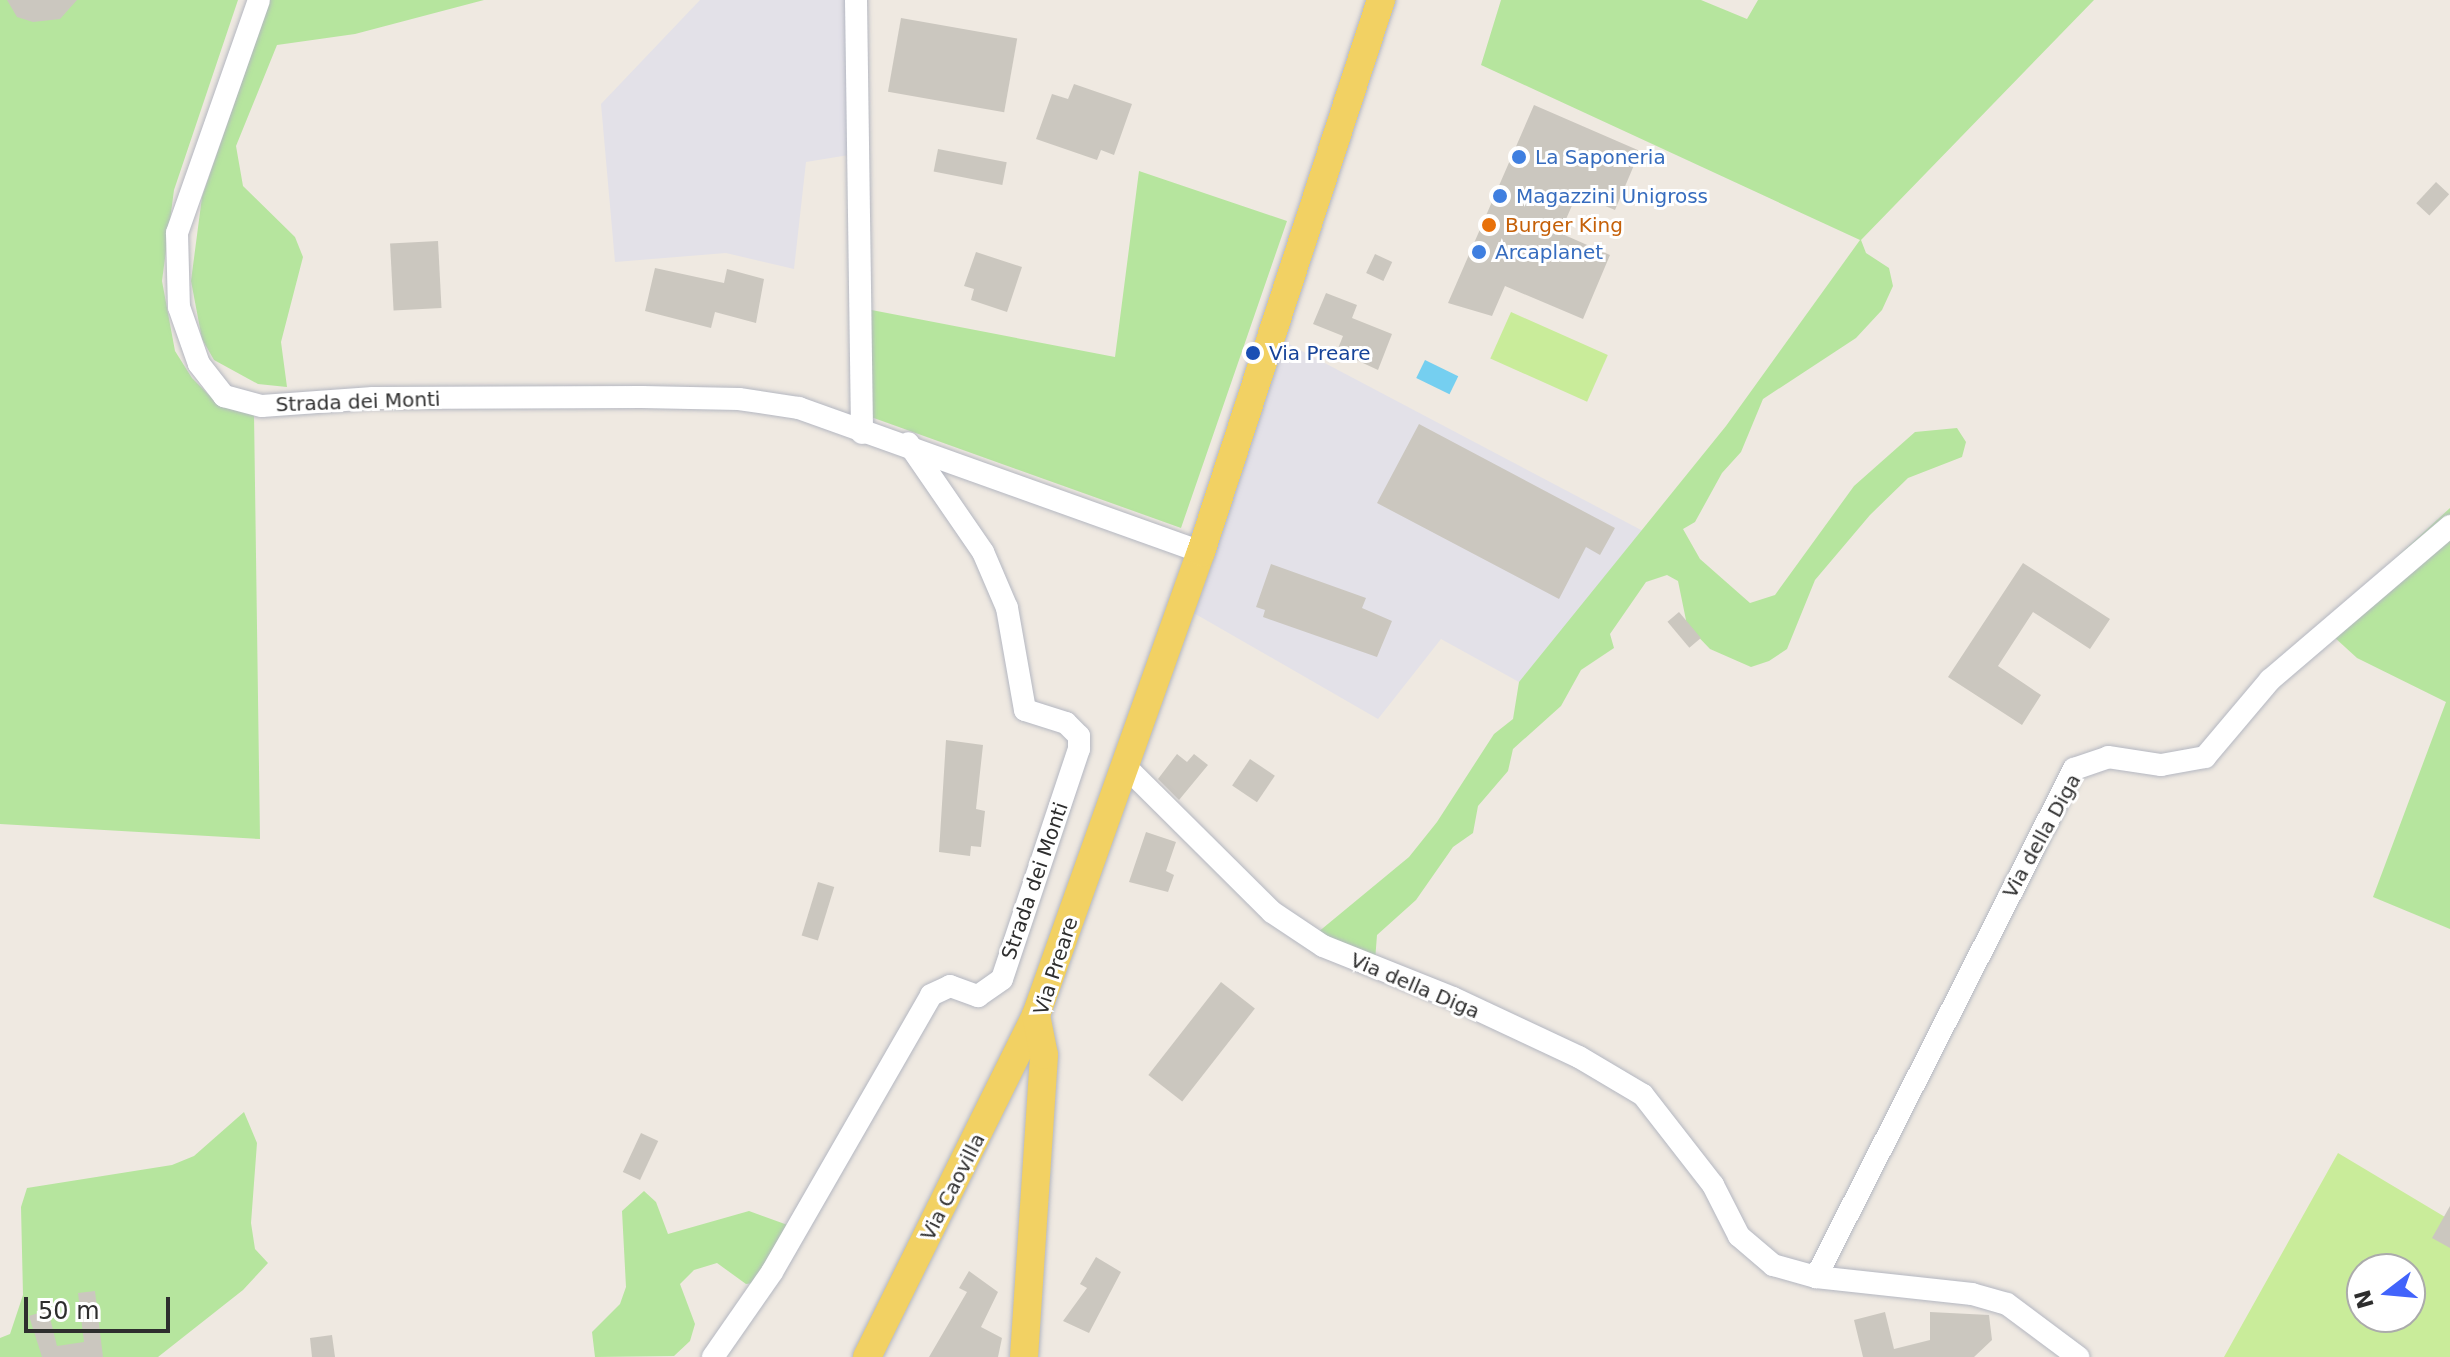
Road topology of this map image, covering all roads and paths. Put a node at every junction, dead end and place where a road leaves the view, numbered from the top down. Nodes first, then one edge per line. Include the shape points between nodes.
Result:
1 (259, 0) edge
2 (856, 0) edge
3 (1381, 0) edge
4 (862, 433) junction
5 (907, 442) junction
6 (2450, 526) edge
7 (1201, 552) junction
8 (1125, 766) junction
9 (1036, 1015) junction
10 (1816, 1277) junction
11 (713, 1357) edge
12 (867, 1357) edge
13 (1024, 1357) edge
14 (2078, 1357) edge

1 - 4 street, Strada dei Monti via 177,233 179,307 199,364 224,396 262,406 373,398 739,399 799,408
2 - 4 street
3 - 7 main road, Via Preare
4 - 5 street, Strada dei Monti
5 - 7 street, Strada dei Monti
5 - 11 street, Strada dei Monti via 983,552 1007,608 1025,710 1066,723 1079,736 1079,749 1002,979 978,996 950,986 931,995 772,1272
6 - 10 street, Via della Diga via 2270,680 2205,757 2161,765 2108,757 2074,769
7 - 8 main road, Via Preare
8 - 9 main road, Via Preare
8 - 10 street, Via della Diga via 1272,912 1323,946 1453,998 1579,1057 1643,1095 1713,1185 1739,1236 1773,1265
9 - 12 main road, Via Caovilla
9 - 13 main road, Via Preare via 1044,1055
10 - 14 street, Via della Diga via 1972,1294 2007,1304

